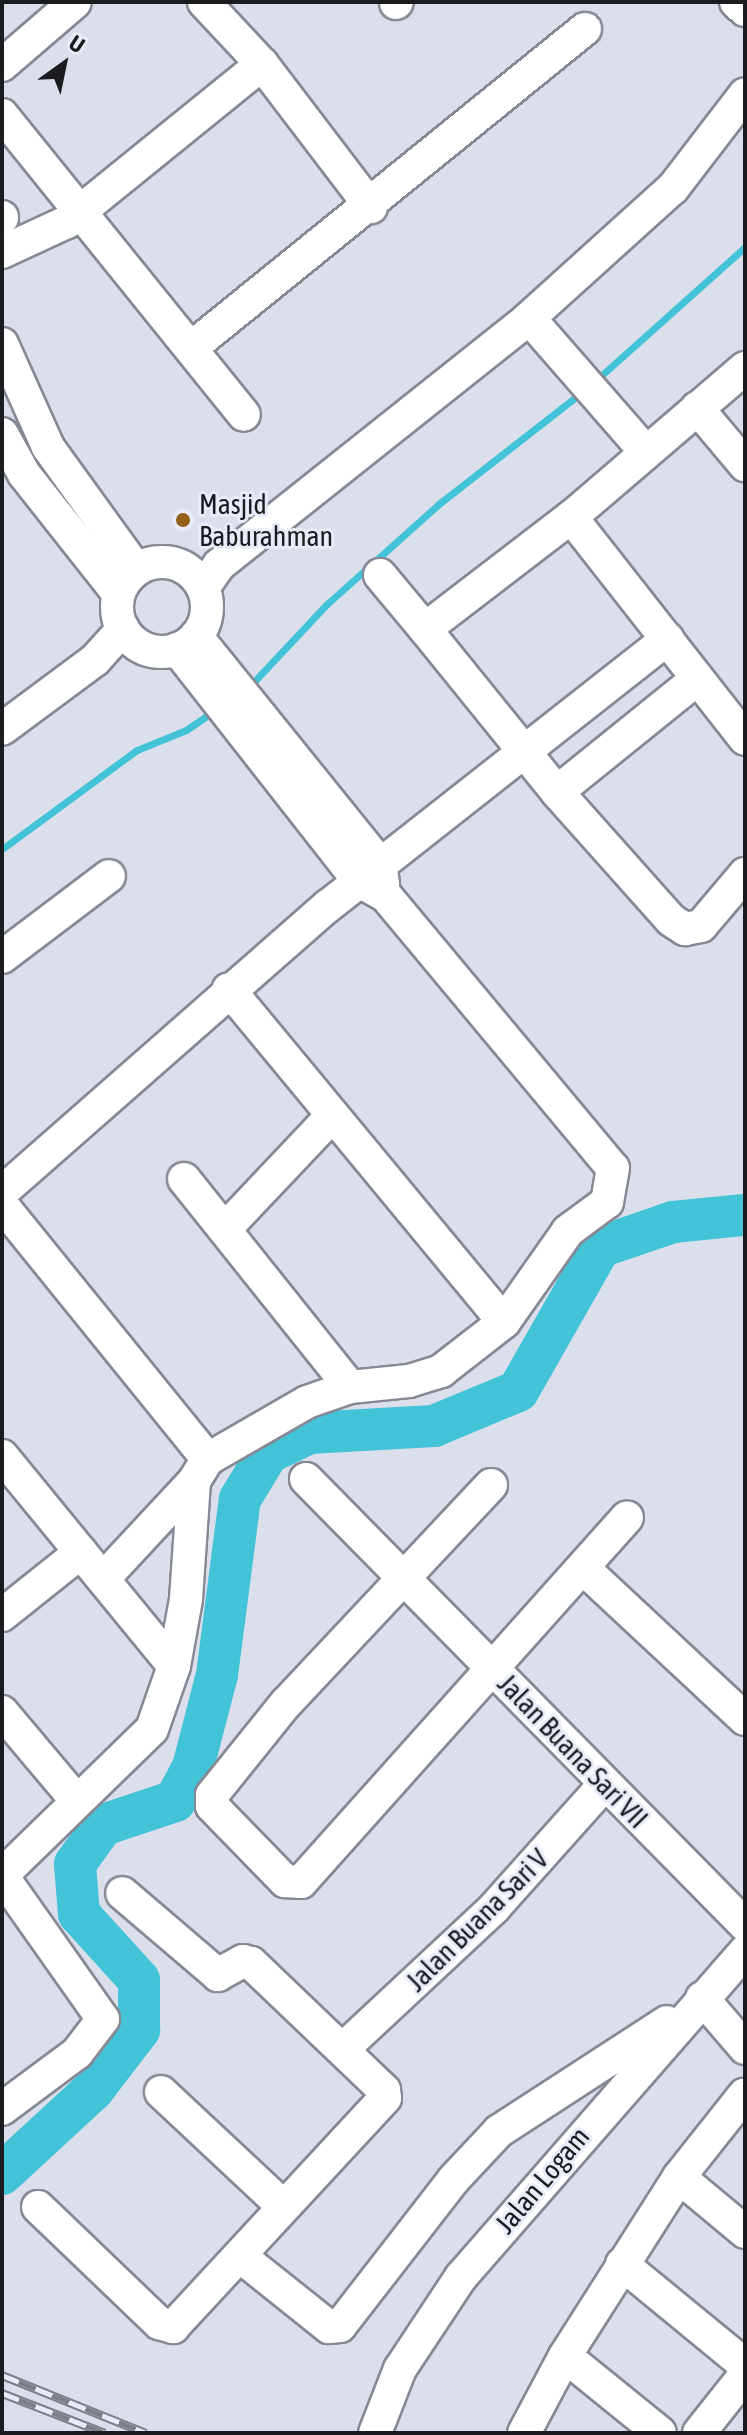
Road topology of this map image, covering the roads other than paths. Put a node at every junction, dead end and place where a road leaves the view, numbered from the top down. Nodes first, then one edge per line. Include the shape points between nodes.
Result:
1 (75, 2) edge
2 (204, 2) edge
3 (736, 2) edge
4 (745, 10) edge
5 (585, 29) dead end
6 (262, 64) junction
7 (2, 65) edge
8 (745, 94) edge
9 (2, 115) edge
10 (371, 207) junction
11 (81, 211) junction
12 (2, 252) edge
13 (529, 318) junction
14 (2, 344) edge
15 (191, 348) junction
16 (745, 368) edge
17 (697, 408) junction
18 (244, 415) dead end
19 (2, 434) edge
20 (646, 452) junction
21 (745, 465) edge
22 (571, 517) junction
23 (380, 575) dead end
24 (205, 576) junction
25 (127, 581) junction
26 (425, 629) junction
27 (128, 635) junction
28 (667, 639) junction
29 (187, 642) junction
30 (697, 679) junction
31 (2, 729) edge
32 (745, 739) edge
33 (524, 750) junction
34 (557, 792) junction
35 (745, 874) edge
36 (109, 876) dead end
37 (375, 880) junction
38 (2, 957) edge
39 (229, 989) junction
40 (332, 1116) junction
41 (184, 1179) dead end
42 (2, 1192) edge
43 (2, 1205) edge
44 (225, 1229) junction
45 (504, 1322) junction
46 (350, 1387) junction
47 (2, 1456) edge
48 (201, 1470) junction
49 (306, 1479) dead end
50 (491, 1485) dead end
51 (627, 1518) dead end
52 (81, 1552) junction
53 (583, 1568) junction
54 (401, 1577) junction
55 (103, 1579) junction
56 (2, 1615) edge
57 (174, 1666) junction
58 (494, 1670) junction
59 (2, 1712) edge
60 (745, 1719) edge
61 (604, 1785) junction
62 (77, 1801) junction
63 (2, 1876) edge
64 (122, 1893) dead end
65 (745, 1925) edge
66 (745, 1951) edge
67 (699, 2002) junction
68 (745, 2048) edge
69 (343, 2049) junction
70 (161, 2092) dead end
71 (745, 2095) edge
72 (2, 2109) edge
73 (679, 2177) junction
74 (283, 2206) junction
75 (38, 2207) dead end
76 (745, 2232) edge
77 (240, 2256) junction
78 (622, 2264) junction
79 (565, 2356) junction
80 (745, 2365) edge
81 (745, 2375) edge
82 (375, 2433) edge
83 (524, 2433) edge
84 (660, 2433) edge
85 (699, 2433) edge

1 - 7 street
2 - 6 street
3 - 4 street
5 - 10 street
6 - 10 street
6 - 11 street
8 - 13 street via 673,188
9 - 11 street
10 - 15 street
11 - 12 street via 43,236
11 - 15 street
13 - 20 street
13 - 24 street
14 - 25 street via 48,447
15 - 18 street
16 - 17 street
17 - 20 street
17 - 21 street
19 - 25 street via 24,474
20 - 22 street
22 - 26 street
22 - 28 street
23 - 26 street
24 - 25 street via 166,562
24 - 29 street via 205,620
25 - 27 street
26 - 33 street
27 - 29 street via 162,652
27 - 31 street
28 - 30 street
28 - 33 street
29 - 37 street
30 - 32 street
30 - 34 street
33 - 34 street
33 - 37 street
34 - 35 street via 671,920 685,929 701,926
36 - 38 street
37 - 39 street
37 - 45 street via 613,1168 607,1202 568,1231
39 - 40 street
39 - 42 street
40 - 44 street
40 - 45 street
41 - 44 street
43 - 48 street
44 - 46 street
45 - 46 street via 441,1371 409,1381
46 - 48 street via 271,1418
47 - 52 street
48 - 55 street
48 - 57 street
49 - 54 street, Jalan Buana Sari VII
50 - 54 street
51 - 53 street
52 - 55 street
52 - 56 street
53 - 58 street
53 - 60 street
54 - 58 street, Jalan Buana Sari VII
54 - 58 street via 220,1780 212,1806 285,1881 301,1882
55 - 57 street
57 - 62 street via 146,1736
58 - 61 street, Jalan Buana Sari VII
59 - 62 street
61 - 65 street, Jalan Buana Sari VII
61 - 69 street, Jalan Buana Sari V via 494,1908
62 - 63 street
63 - 72 street via 103,2019 77,2053
64 - 69 street via 218,1975 243,1961 251,1963
66 - 67 street, Jalan Logam
67 - 68 street
67 - 77 street via 499,2131 454,2179 340,2326 329,2327
67 - 82 street, Jalan Logam via 461,2277 400,2369
69 - 74 street via 384,2090 385,2098
70 - 74 street
71 - 73 street
73 - 76 street
73 - 78 street
74 - 77 street
75 - 77 street via 166,2326 180,2323
78 - 79 street
78 - 80 street
79 - 83 street
79 - 84 street
81 - 85 street

